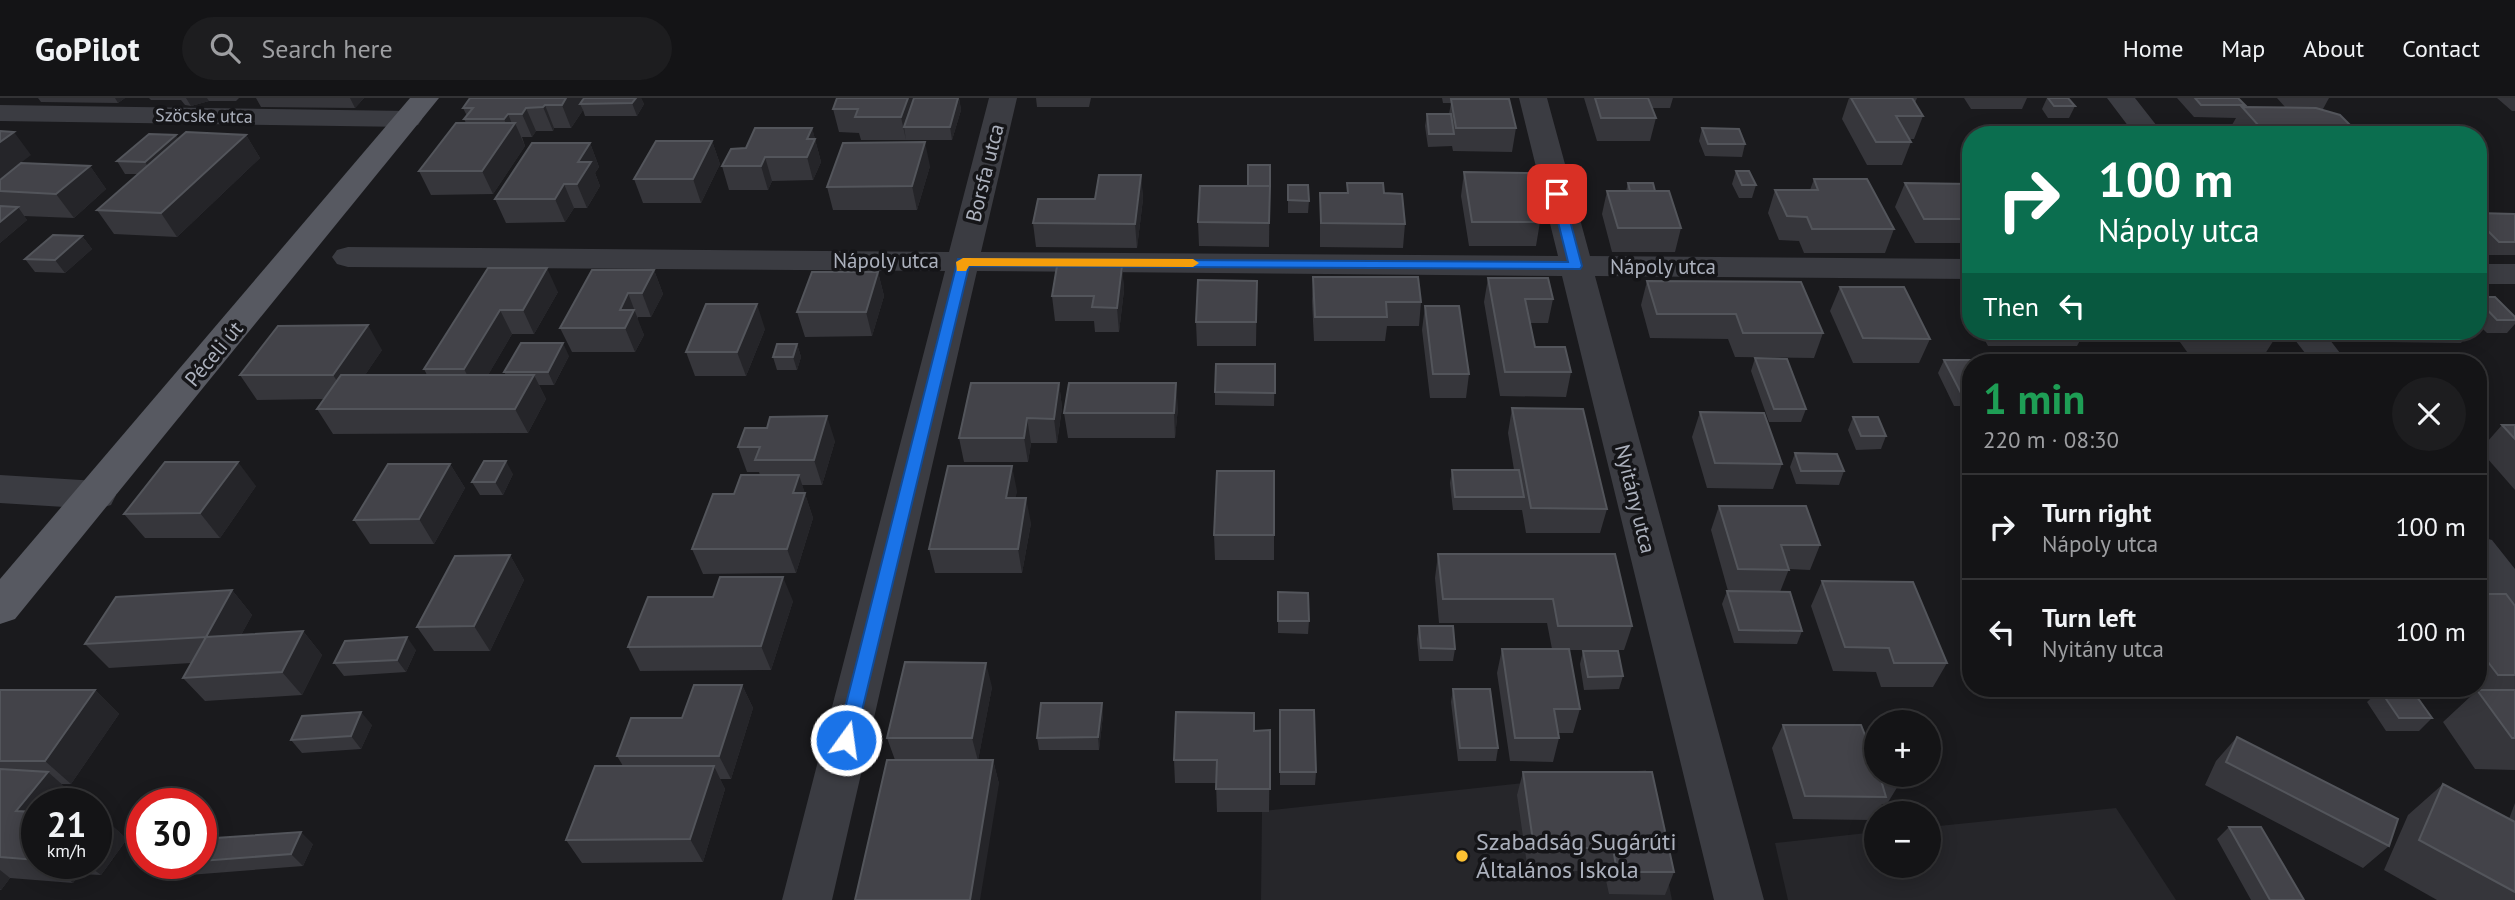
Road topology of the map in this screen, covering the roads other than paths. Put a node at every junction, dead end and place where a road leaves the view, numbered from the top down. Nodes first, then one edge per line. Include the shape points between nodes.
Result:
1 (1003, 98) edge
2 (1533, 98) edge
3 (2121, 98) edge
4 (416, 108) edge
5 (0, 113) edge
6 (2143, 126) edge
7 (348, 257) dead end
8 (963, 262) junction
9 (1575, 266) junction
10 (1962, 269) edge
11 (2487, 274) edge
12 (2515, 274) edge
13 (2312, 340) edge
14 (2324, 354) edge
15 (0, 489) edge
16 (97, 495) junction
17 (2487, 562) edge
18 (2515, 598) edge
19 (0, 608) edge
20 (807, 900) edge
21 (1739, 900) edge

1 - 8 street, Borsfa utca
2 - 9 street, Nyitány utca
3 - 6 street
4 - 5 street, Szöcske utca
4 - 16 main road, Péceli út
7 - 8 street, Nápoly utca
8 - 9 street, Nápoly utca
8 - 20 street, Borsfa utca
9 - 10 street, Nápoly utca
9 - 21 street, Nyitány utca
11 - 12 street
13 - 14 street
15 - 16 street
16 - 19 main road, Péceli út
17 - 18 street

